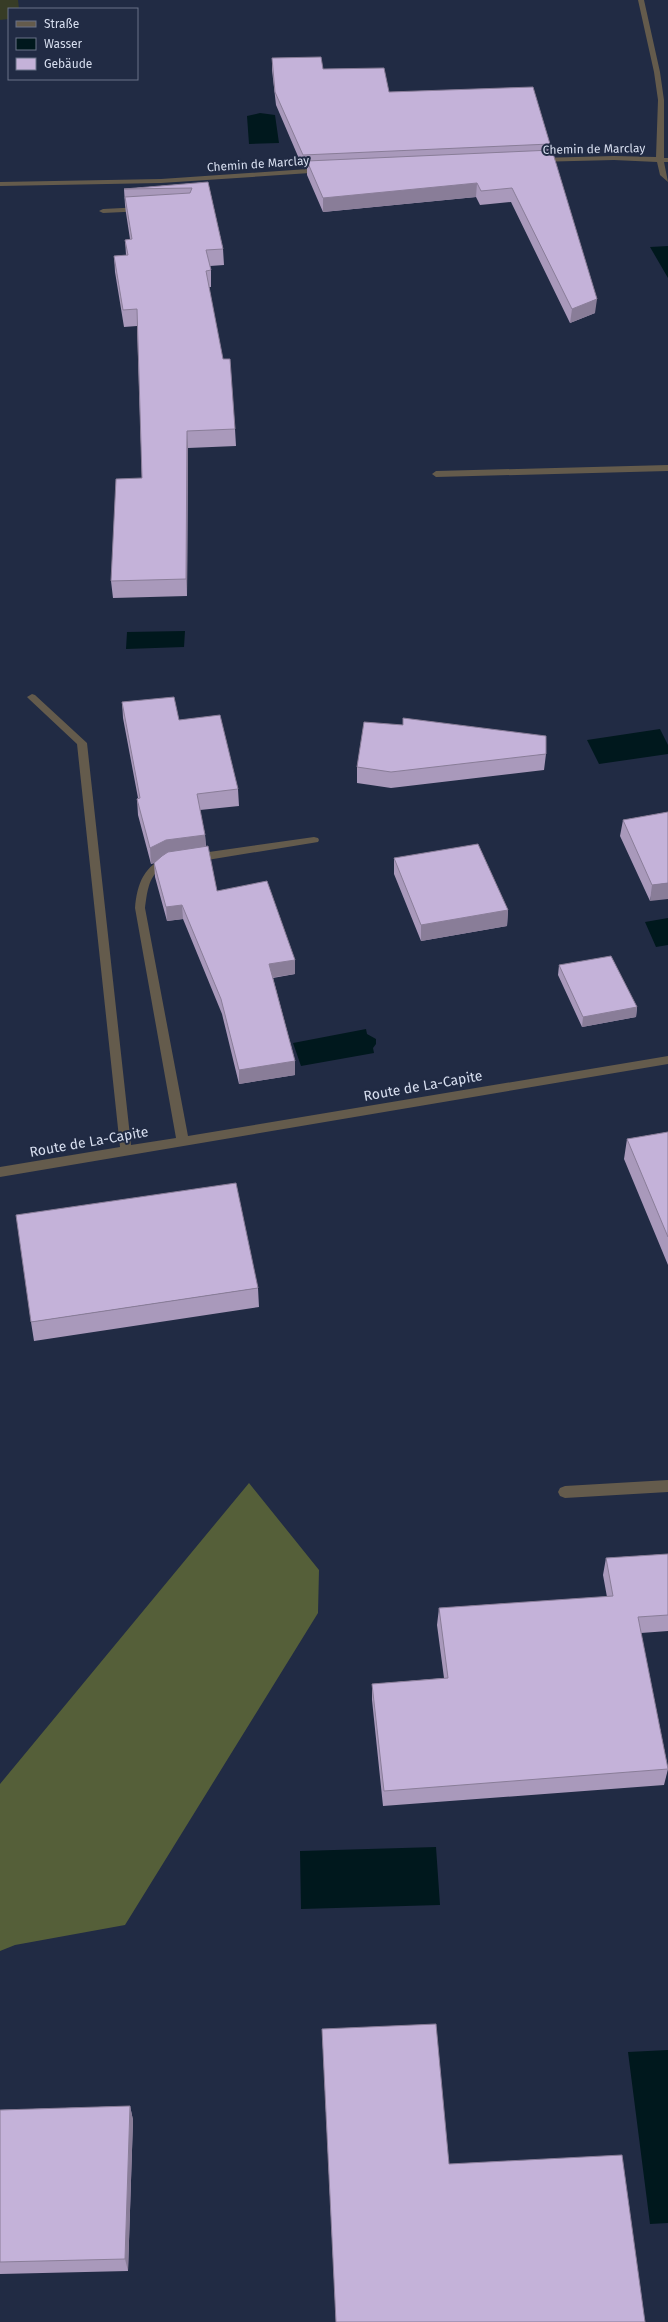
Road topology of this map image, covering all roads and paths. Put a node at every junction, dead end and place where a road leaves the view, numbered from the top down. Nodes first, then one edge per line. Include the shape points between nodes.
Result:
1 (641, 0) edge
2 (664, 160) edge
3 (526, 161) edge
4 (328, 170) edge
5 (668, 180) edge
6 (0, 184) edge
7 (150, 208) edge
8 (103, 211) dead end
9 (668, 468) edge
10 (436, 474) dead end
11 (32, 696) dead end
12 (314, 840) dead end
13 (668, 1060) edge
14 (183, 1141) junction
15 (126, 1151) junction
16 (0, 1172) edge
17 (668, 1486) edge
18 (565, 1492) dead end

1 - 2 street via 661,100
2 - 3 street, Chemin de Marclay via 614,158
2 - 5 street via 664,175
4 - 6 street, Chemin de Marclay via 139,183
7 - 8 street
9 - 10 street
11 - 15 street via 82,743
12 - 14 street via 167,862 150,870 142,887 140,908
13 - 14 street, Route de La-Capite
14 - 15 street, Route de La-Capite
15 - 16 street, Route de La-Capite
17 - 18 street

